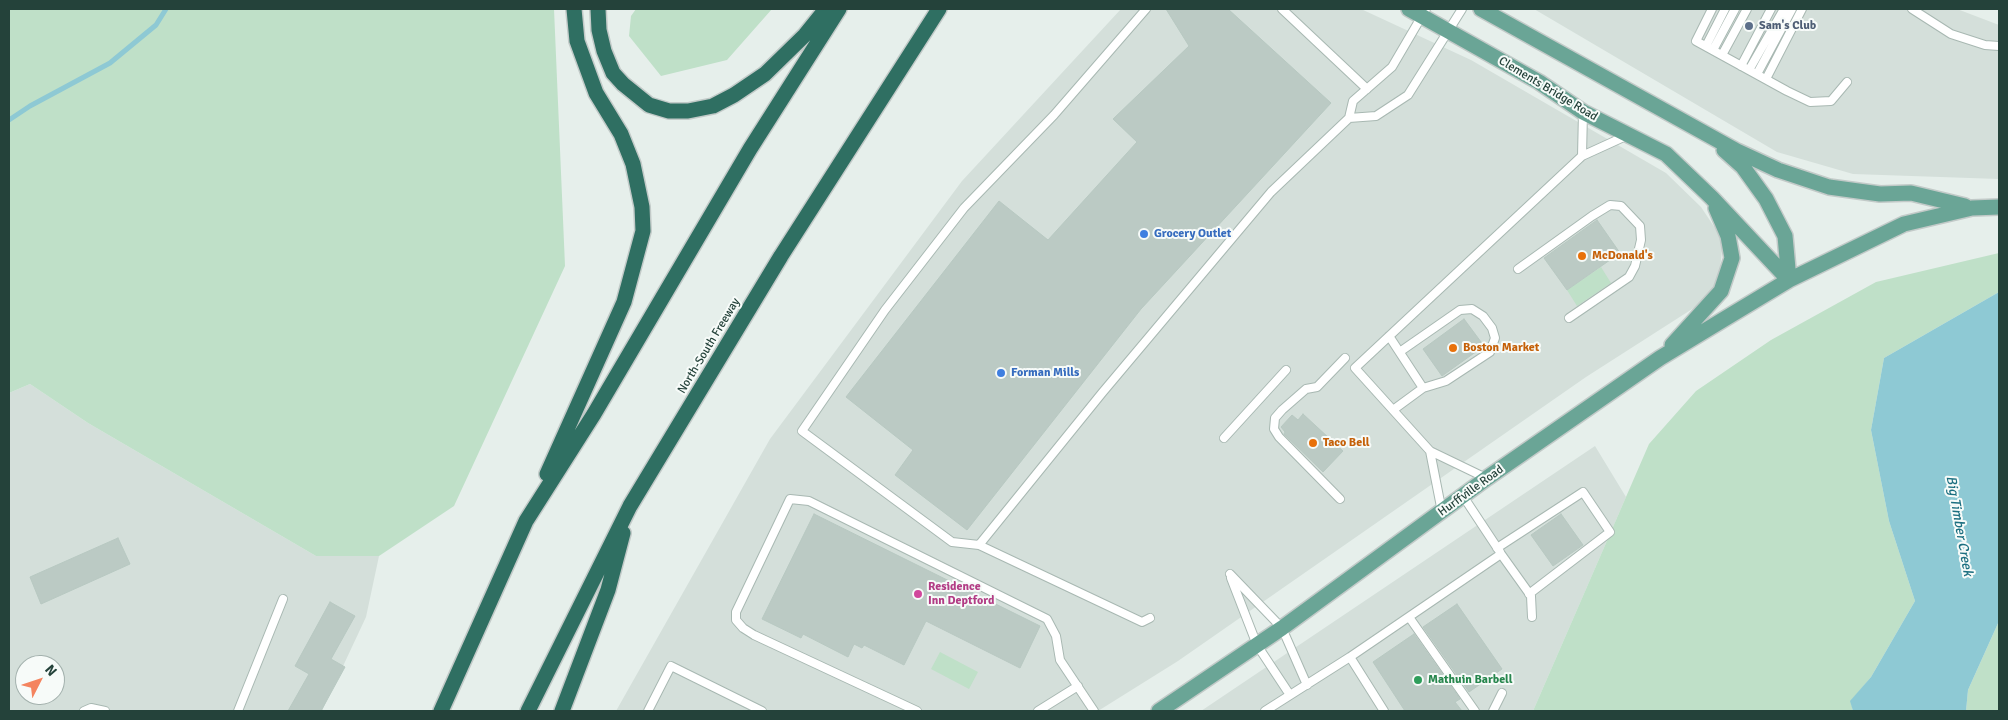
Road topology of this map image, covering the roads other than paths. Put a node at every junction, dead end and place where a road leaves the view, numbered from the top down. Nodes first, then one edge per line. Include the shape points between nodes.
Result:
1 (574, 9) edge
2 (598, 9) edge
3 (826, 9) edge
4 (839, 9) edge
5 (939, 9) edge
6 (1146, 9) edge
7 (1282, 9) edge
8 (1462, 9) edge
9 (1482, 9) edge
10 (1712, 9) edge
11 (1725, 9) edge
12 (1735, 9) edge
13 (1747, 9) edge
14 (1771, 9) edge
15 (1784, 9) edge
16 (1792, 9) edge
17 (1802, 9) edge
18 (1912, 9) edge
19 (1419, 11) edge
20 (1449, 30) junction
21 (1999, 46) edge
22 (1710, 48) junction
23 (1722, 55) junction
24 (1741, 66) junction
25 (1753, 72) junction
26 (1766, 79) junction
27 (1848, 82) dead end
28 (1367, 89) junction
29 (1583, 112) junction
30 (1349, 118) junction
31 (1701, 130) junction
32 (1628, 135) junction
33 (1582, 156) junction
34 (1712, 198) junction
35 (1972, 208) junction
36 (1999, 208) edge
37 (1518, 269) dead end
38 (1789, 280) junction
39 (1569, 318) dead end
40 (1389, 336) junction
41 (1401, 351) junction
42 (1345, 358) dead end
43 (1660, 358) junction
44 (1286, 370) dead end
45 (1423, 388) junction
46 (1393, 410) junction
47 (1224, 438) dead end
48 (1430, 451) junction
49 (1486, 478) junction
50 (1464, 496) junction
51 (1340, 499) dead end
52 (630, 506) junction
53 (1442, 512) junction
54 (526, 521) junction
55 (979, 544) junction
56 (1499, 551) junction
57 (1529, 594) junction
58 (283, 599) dead end
59 (1409, 617) junction
60 (1532, 617) dead end
61 (1150, 618) dead end
62 (1282, 628) junction
63 (1257, 645) junction
64 (1350, 657) junction
65 (1307, 685) junction
66 (1078, 686) junction
67 (1502, 693) dead end
68 (1290, 695) junction
69 (84, 711) edge
70 (104, 711) edge
71 (238, 711) edge
72 (441, 711) edge
73 (528, 711) edge
74 (562, 711) edge
75 (648, 711) edge
76 (762, 711) edge
77 (917, 711) edge
78 (1038, 711) edge
79 (1094, 711) edge
80 (1159, 711) edge
81 (1266, 711) edge
82 (1384, 711) edge
83 (1476, 711) edge
84 (1493, 711) edge

1 - 54 highway via 577,41 596,93 621,134 633,164 642,207 643,231 624,302
2 - 3 highway via 599,30 613,73 649,104 669,111 688,111 713,106 765,74
4 - 54 highway via 731,180 594,414
5 - 52 highway, North-South Freeway via 781,256
6 - 55 lane via 1054,115 964,208 885,310 802,431 952,542
7 - 28 lane
8 - 20 lane
9 - 31 main road
10 - 22 lane via 1696,41
11 - 22 lane
12 - 22 lane
13 - 23 lane
14 - 24 lane
15 - 25 lane
16 - 25 lane
17 - 26 lane
18 - 21 lane via 1952,34
19 - 20 main road, Clements Bridge Road
19 - 28 lane via 1392,67
20 - 29 main road, Clements Bridge Road via 1539,82
20 - 30 lane via 1408,95 1376,116
22 - 23 lane
23 - 24 lane
24 - 25 lane
25 - 26 lane
26 - 27 lane via 1810,102 1831,101
28 - 30 lane via 1353,101
29 - 32 main road, Clements Bridge Road
29 - 33 lane
30 - 55 lane via 1271,192
31 - 35 main road via 1778,170 1829,187 1880,194 1911,193
31 - 38 main road via 1742,167 1766,199 1785,236
32 - 33 lane
32 - 34 main road, Clements Bridge Road via 1666,154
33 - 40 lane
34 - 38 main road, Clements Bridge Road
34 - 43 main road via 1728,236 1732,258 1721,291
35 - 36 main road
35 - 38 main road via 1904,224
37 - 39 lane via 1592,216 1610,205 1621,206 1640,226 1636,266 1629,277
38 - 43 main road, Hurffville Road
40 - 41 lane
40 - 46 lane via 1355,368
41 - 45 lane
41 - 45 lane via 1460,310 1472,310 1483,316 1492,328 1495,338 1490,352 1446,381
42 - 51 lane via 1317,387 1306,389 1275,418 1274,428
43 - 49 main road, Hurffville Road
44 - 47 lane
45 - 46 lane
46 - 48 lane
48 - 49 lane
48 - 53 lane
49 - 50 main road, Hurffville Road
50 - 53 main road, Hurffville Road
50 - 56 lane
52 - 73 highway, North-South Freeway
52 - 74 highway via 608,590
53 - 62 main road, Hurffville Road
54 - 72 highway
55 - 61 lane via 1142,622
56 - 57 lane
56 - 57 lane via 1583,492 1610,532
56 - 59 lane
57 - 60 lane
58 - 71 lane
59 - 64 lane
59 - 83 lane
62 - 63 main road, Hurffville Road
62 - 63 lane via 1230,574
62 - 65 lane
63 - 68 lane
63 - 80 main road, Hurffville Road
64 - 65 lane
64 - 82 lane
65 - 68 lane
66 - 77 lane via 1060,660 1056,636 1047,619 808,501 790,498 736,612 736,620 754,635
66 - 78 lane
66 - 79 lane
67 - 84 lane
68 - 81 lane
69 - 70 lane via 91,708
75 - 76 lane via 671,666

